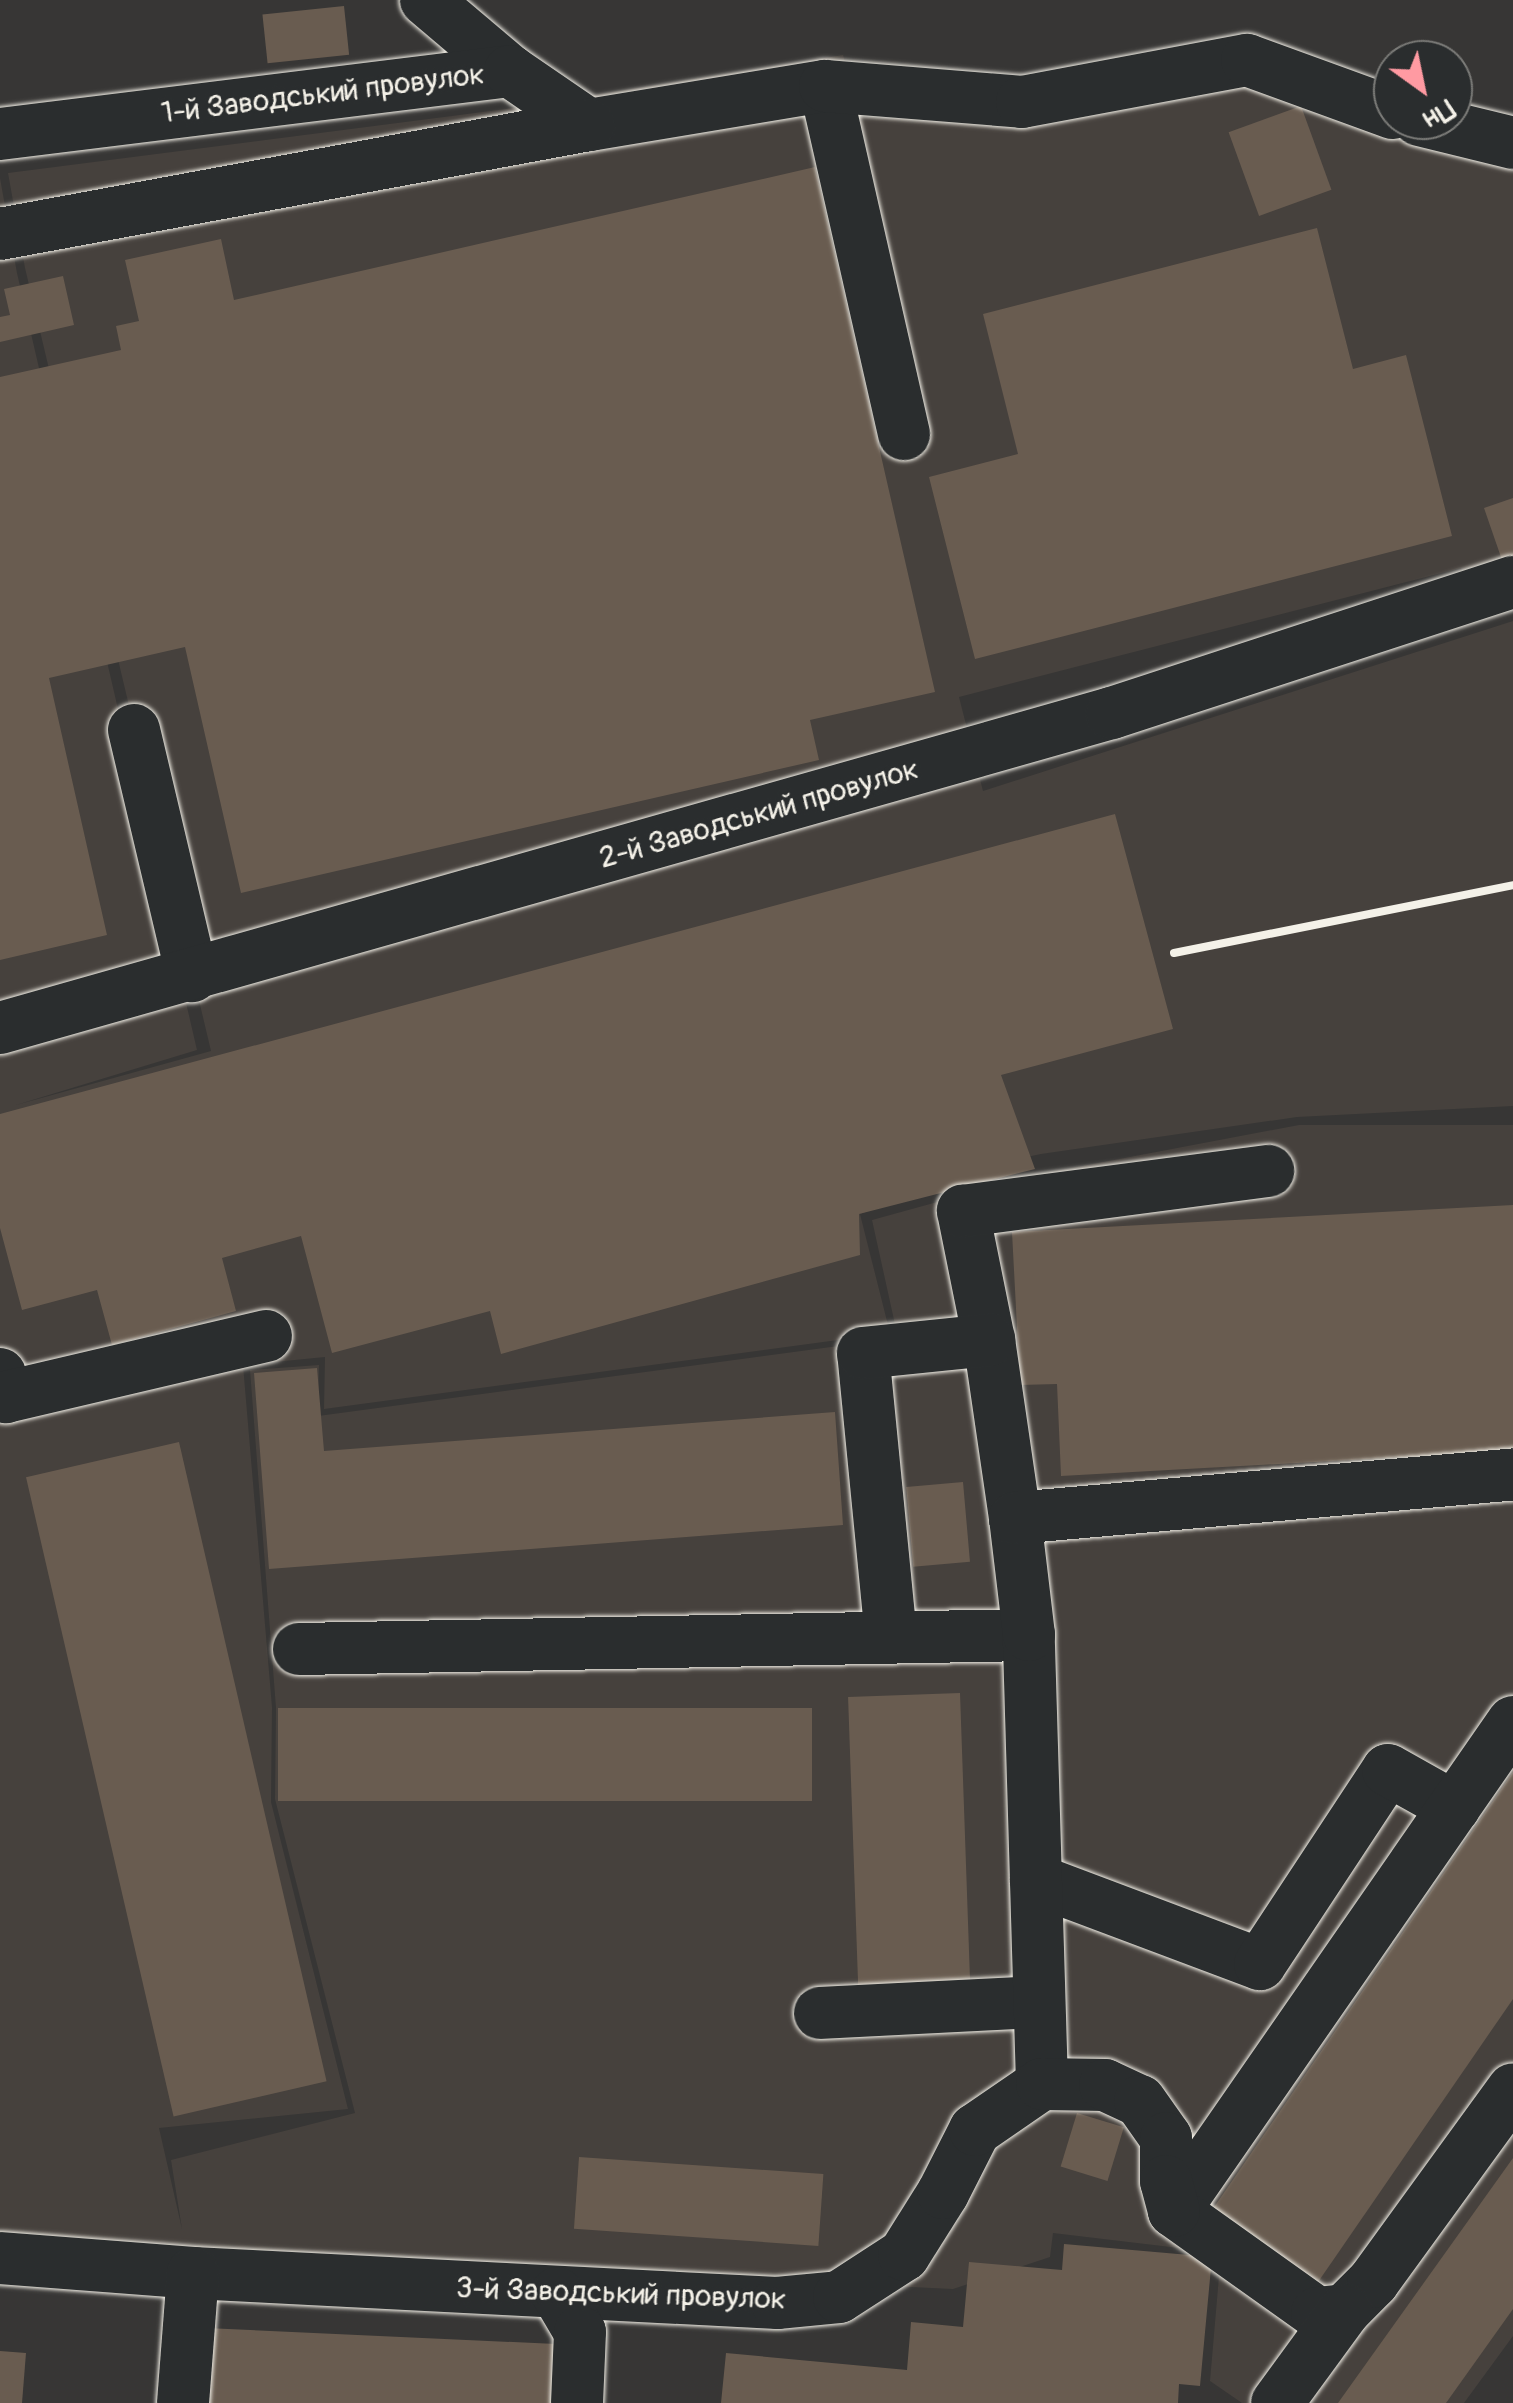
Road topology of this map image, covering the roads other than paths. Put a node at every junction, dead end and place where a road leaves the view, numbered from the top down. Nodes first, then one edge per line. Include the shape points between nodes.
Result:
1 (426, 0) edge
2 (510, 71) junction
3 (825, 86) junction
4 (1373, 106) edge
5 (588, 124) junction
6 (1473, 133) edge
7 (0, 134) edge
8 (1513, 143) edge
9 (0, 234) edge
10 (904, 434) dead end
11 (1513, 582) edge
12 (134, 730) dead end
13 (192, 976) junction
14 (0, 1028) edge
15 (1268, 1171) dead end
16 (266, 1336) dead end
17 (989, 1340) junction
18 (0, 1374) edge
19 (1513, 1474) edge
20 (1015, 1518) junction
21 (1029, 1635) junction
22 (891, 1637) junction
23 (299, 1649) dead end
24 (1513, 1722) edge
25 (1454, 1807) junction
26 (1036, 1880) junction
27 (1039, 2002) junction
28 (820, 2013) dead end
29 (1042, 2084) junction
30 (1513, 2089) edge
31 (1174, 2211) junction
32 (0, 2258) edge
33 (193, 2273) junction
34 (556, 2293) junction
35 (1345, 2310) junction
36 (183, 2403) edge
37 (577, 2403) edge
38 (1277, 2403) edge

1 - 2 lane
2 - 5 lane, 1-й Заводський провулок
2 - 7 lane, 1-й Заводський провулок
3 - 4 lane via 1022,102 1246,60
3 - 5 lane
3 - 10 lane
5 - 9 lane
6 - 8 lane
11 - 13 lane, 2-й Заводський провулок via 1112,712
12 - 13 lane
13 - 14 lane, 2-й Заводський провулок
15 - 17 lane via 962,1211
16 - 18 lane via 6,1397
17 - 20 lane
17 - 22 lane via 863,1353
19 - 20 lane
20 - 21 lane
21 - 22 lane
21 - 26 lane
22 - 23 lane
24 - 25 lane
25 - 26 lane via 1388,1770 1260,1964
25 - 31 lane
26 - 27 lane
27 - 28 lane
27 - 29 lane
29 - 31 lane via 1106,2084 1140,2101 1166,2138
29 - 34 lane, 3-й Заводський провулок via 974,2130 904,2255 839,2297 777,2303
30 - 35 lane via 1374,2282
31 - 35 lane via 1316,2314
32 - 33 lane, 3-й Заводський провулок
33 - 34 lane, 3-й Заводський провулок
33 - 36 lane
34 - 37 lane via 580,2332
35 - 38 lane

